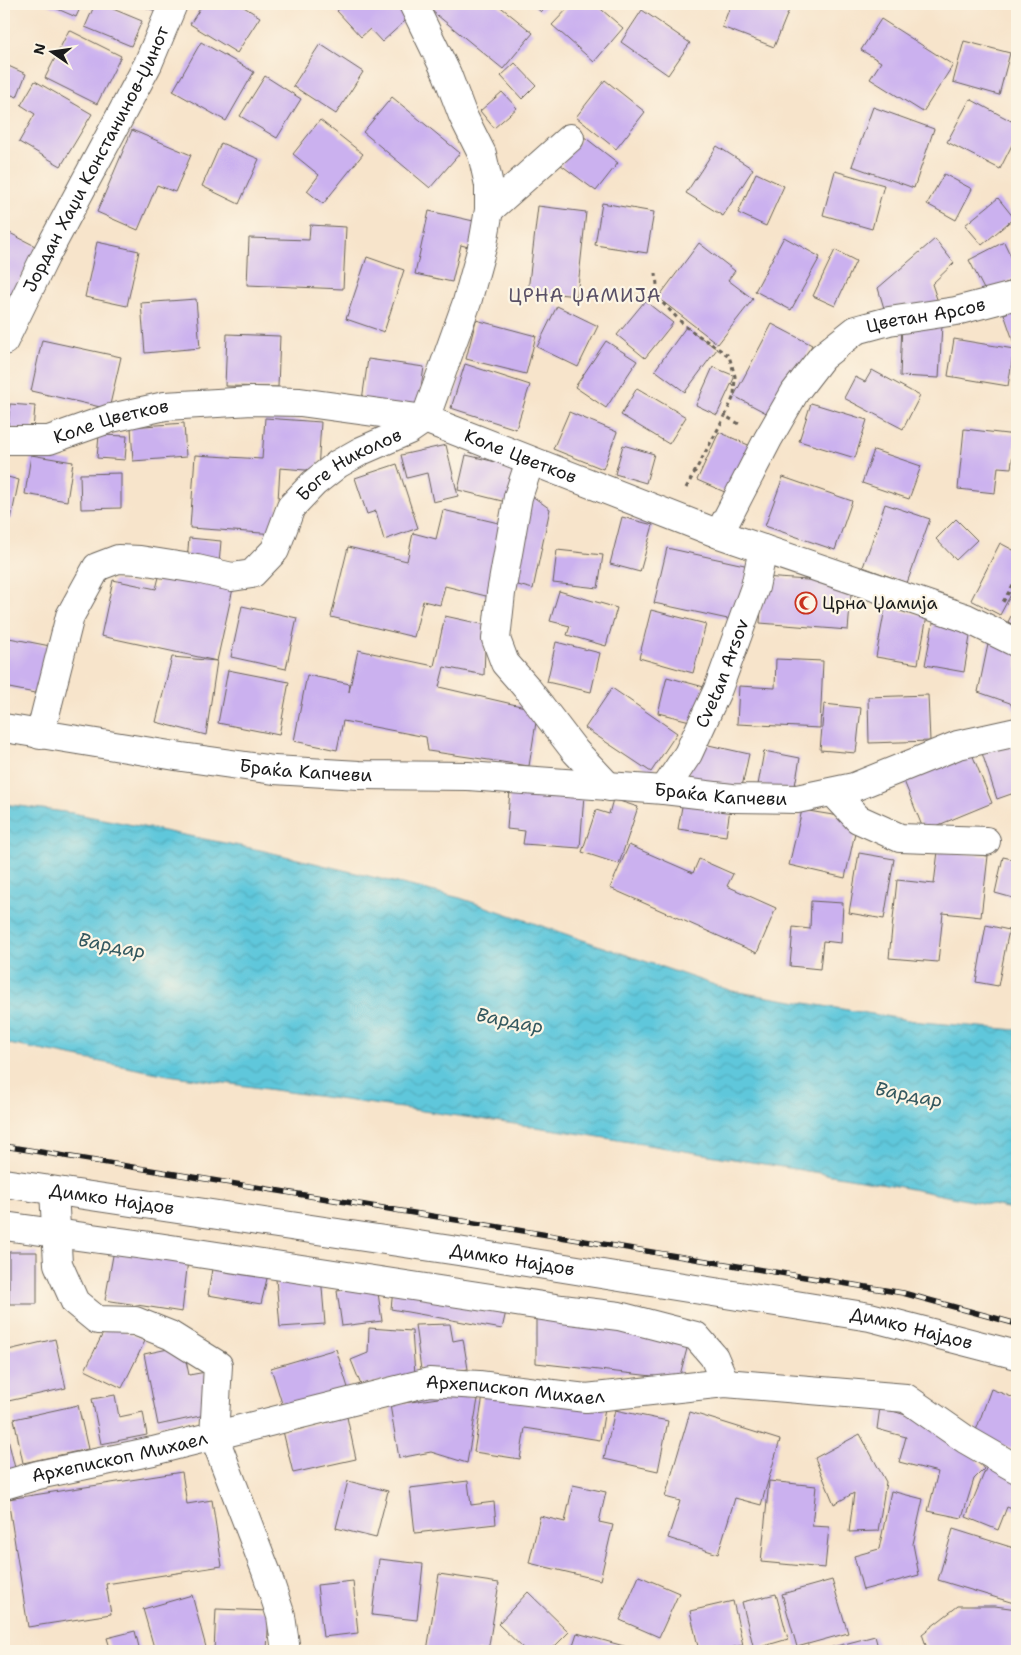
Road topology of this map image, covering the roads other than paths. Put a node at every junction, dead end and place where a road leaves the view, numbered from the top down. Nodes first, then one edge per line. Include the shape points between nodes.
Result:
1 (173, 4) edge
2 (413, 4) edge
3 (570, 138) dead end
4 (489, 210) junction
5 (1017, 295) edge
6 (4, 341) edge
7 (425, 419) junction
8 (4, 440) edge
9 (530, 461) junction
10 (718, 534) junction
11 (763, 549) junction
12 (1017, 643) edge
13 (4, 728) edge
14 (1017, 732) edge
15 (40, 735) junction
16 (609, 787) junction
17 (664, 790) junction
18 (833, 792) junction
19 (986, 841) dead end
20 (4, 1183) edge
21 (54, 1190) junction
22 (4, 1226) edge
23 (57, 1234) junction
24 (1017, 1355) edge
25 (725, 1384) junction
26 (214, 1436) junction
27 (1017, 1469) edge
28 (4, 1485) edge
29 (286, 1651) edge

1 - 6 street, Јордан Хаџи Констанинов-Џинот via 148,64
2 - 4 street via 482,154 489,185
3 - 4 street
4 - 7 street via 467,302
5 - 10 street, Цветан Арсов via 956,311 889,321 856,330 822,358 795,392
7 - 8 street, Коле Цветков via 300,402 252,401 165,406 111,418 48,440
7 - 9 street, Коле Цветков
7 - 15 street, Боге Николов via 338,464 314,483 291,507 274,550 252,574 232,577 149,561 118,559 97,567 70,616
9 - 10 street, Коле Цветков
9 - 16 street via 518,497 496,639 505,663 575,752
10 - 11 street, Коле Цветков
11 - 12 street, Коле Цветков via 966,618
11 - 17 street, Cvetan Arsov via 749,605 718,688 688,754
13 - 15 street, Браќа Капчеви
14 - 18 street, Браќа Капчеви via 958,745 854,787
15 - 16 street, Браќа Капчеви via 274,770 468,776
16 - 17 street, Браќа Капчеви
17 - 18 street, Браќа Капчеви via 732,798 797,799
18 - 19 street via 858,819 900,838
20 - 21 street, Димко Најдов
21 - 23 street
21 - 24 street, Димко Најдов via 870,1317
22 - 23 street
23 - 25 street via 619,1316 696,1336 714,1357
23 - 26 street via 58,1264 75,1302 98,1320 135,1321 170,1335 218,1365
25 - 26 street, Архепископ Михаел via 586,1398 429,1382
25 - 27 street, Архепископ Михаел via 906,1398 964,1439
26 - 28 street, Архепископ Михаел
26 - 29 street via 266,1571 281,1616

